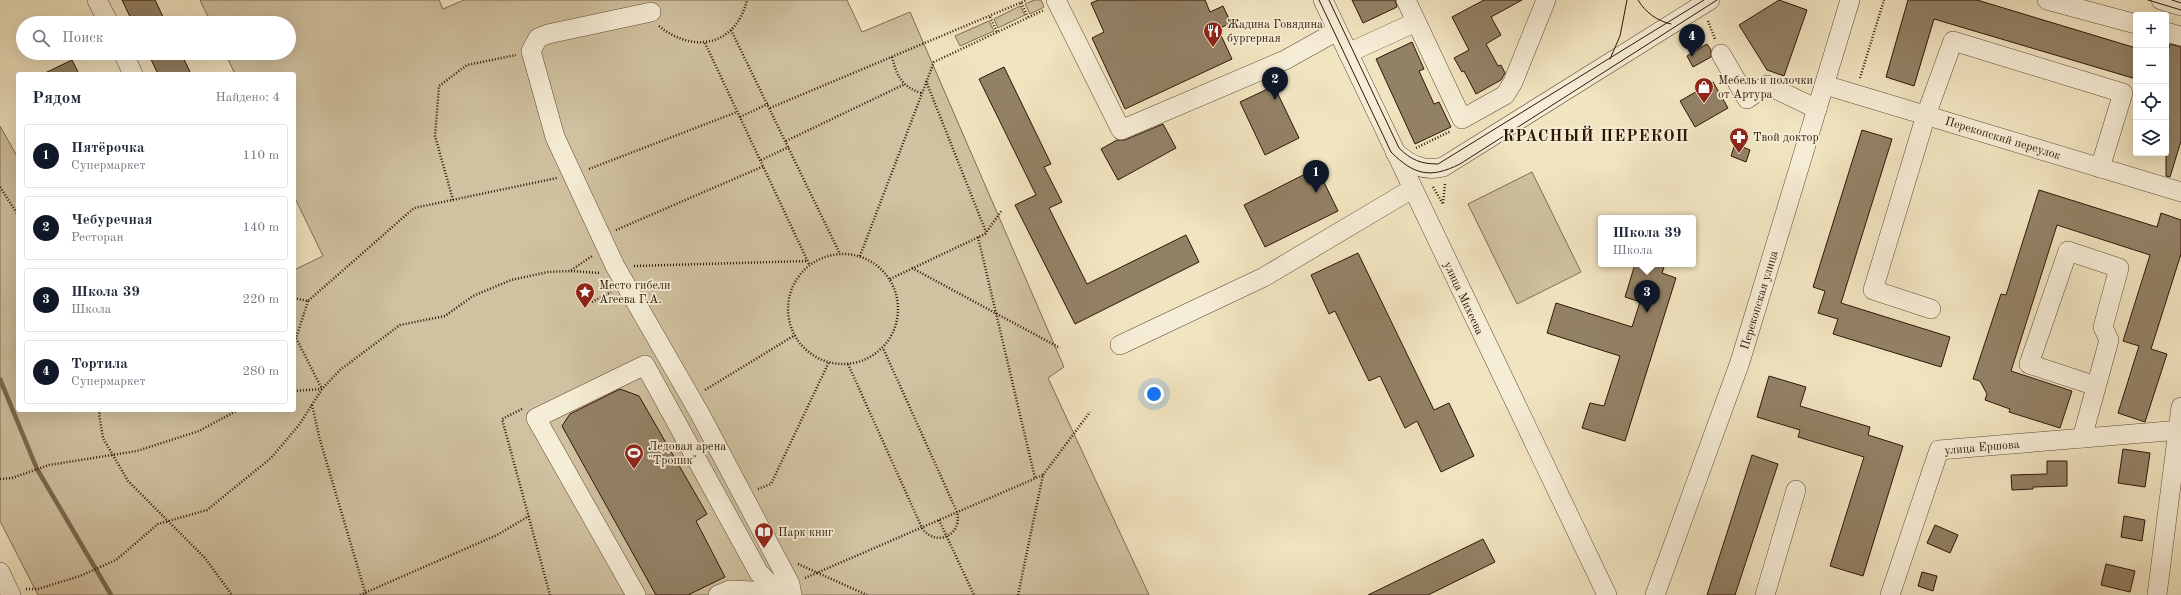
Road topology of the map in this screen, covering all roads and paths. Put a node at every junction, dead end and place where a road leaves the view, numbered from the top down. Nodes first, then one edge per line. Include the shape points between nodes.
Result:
1 (97, 0) edge
2 (747, 0) edge
3 (1027, 0) edge
4 (1323, 0) edge
5 (1406, 0) edge
6 (1546, 0) edge
7 (1850, 0) edge
8 (1884, 0) edge
9 (2046, 0) edge
10 (2161, 0) edge
11 (1057, 2) edge
12 (1021, 3) junction
13 (2181, 6) edge
14 (1707, 7) edge
15 (105, 16) edge
16 (990, 17) junction
17 (1028, 17) junction
18 (655, 19) joint
19 (1416, 22) junction
20 (2133, 23) edge
21 (731, 30) junction
22 (1337, 31) junction
23 (997, 32) junction
24 (2169, 33) edge
25 (2181, 36) edge
26 (705, 43) junction
27 (531, 51) junction
28 (1348, 53) junction
29 (1721, 54) joint
30 (892, 57) junction
31 (126, 60) edge
32 (132, 72) edge
33 (926, 81) junction
34 (905, 84) junction
35 (1825, 85) junction
36 (920, 93) junction
37 (1855, 94) junction
38 (768, 104) junction
39 (770, 108) junction
40 (1817, 109) junction
41 (738, 112) junction
42 (1926, 115) junction
43 (740, 117) junction
44 (786, 141) junction
45 (789, 147) junction
46 (1395, 152) junction
47 (761, 160) junction
48 (764, 166) junction
49 (2100, 168) junction
50 (572, 175) junction
51 (0, 187) edge
52 (1412, 189) junction
53 (2181, 192) edge
54 (453, 200) junction
55 (1002, 210) dead end
56 (16, 212) edge
57 (986, 232) junction
58 (978, 237) junction
59 (603, 242) junction
60 (840, 254) junction
61 (860, 256) junction
62 (808, 261) junction
63 (809, 264) junction
64 (912, 268) junction
65 (570, 271) junction
66 (620, 276) junction
67 (890, 279) junction
68 (296, 298) edge
69 (308, 301) junction
70 (592, 302) dead end
71 (1931, 309) dead end
72 (996, 313) junction
73 (795, 335) junction
74 (1120, 345) dead end
75 (883, 348) junction
76 (1060, 348) dead end
77 (829, 362) junction
78 (848, 364) junction
79 (2096, 386) junction
80 (322, 389) junction
81 (296, 391) edge
82 (691, 399) junction
83 (312, 405) junction
84 (2181, 407) edge
85 (100, 412) edge
86 (234, 412) edge
87 (1090, 412) dead end
88 (2179, 430) edge
89 (2082, 438) junction
90 (113, 455) junction
91 (1043, 475) junction
92 (0, 478) edge
93 (1035, 478) junction
94 (1796, 490) dead end
95 (743, 495) junction
96 (957, 512) junction
97 (529, 516) dead end
98 (939, 520) junction
99 (168, 521) junction
100 (922, 528) junction
101 (947, 537) junction
102 (774, 554) junction
103 (0, 572) edge
104 (819, 572) junction
105 (38, 589) dead end
106 (785, 592) edge
107 (366, 593) edge
108 (11, 595) edge
109 (232, 595) edge
110 (360, 595) edge
111 (636, 595) edge
112 (718, 595) edge
113 (867, 595) edge
114 (974, 595) edge
115 (1018, 595) edge
116 (1607, 595) edge
117 (1655, 595) edge
118 (1766, 595) edge
119 (1890, 595) edge
120 (2157, 595) edge

1 - 15 street
2 - 21 path via 742,17
3 - 12 path
4 - 22 street, улица Михеева
5 - 19 street
6 - 19 street via 1513,82 1505,95 1462,118
7 - 35 street, Перекопская улица
8 - 37 path
9 - 20 street
10 - 13 street
11 - 17 path
11 - 22 street via 1121,130 1286,60
12 - 16 path
12 - 17 path
14 - 29 path
14 - 46 street via 1443,168 1418,167
16 - 23 path
16 - 30 path
17 - 23 path
18 - 26 path via 677,38 688,42
18 - 27 street via 548,34 538,38
19 - 28 street
21 - 26 path
21 - 38 path
22 - 28 street, улица Михеева
23 - 33 path via 934,62
24 - 25 street
26 - 41 path
27 - 50 street via 555,137
27 - 54 path via 467,65 439,86 435,136
28 - 46 street, улица Михеева
29 - 40 street via 1747,99 1767,85
30 - 34 path via 896,70
30 - 39 path
31 - 32 street
33 - 36 path
33 - 57 path
34 - 36 path
34 - 44 path
35 - 37 street, Перекопский переулок
35 - 40 street, Перекопская улица
36 - 61 path
37 - 42 street, Перекопский переулок
38 - 39 path
38 - 43 path
39 - 44 path
40 - 117 street, Перекопская улица via 1740,362
41 - 43 path
41 - 50 path
42 - 49 street, Перекопский переулок
42 - 49 street via 1953,41 1960,43 2123,93
42 - 71 street via 1873,290
43 - 47 path
44 - 45 path
45 - 47 path
45 - 60 path
46 - 52 street, улица Михеева
47 - 48 path
48 - 59 path
48 - 62 path
49 - 53 street, Перекопский переулок
50 - 54 path
50 - 59 street
51 - 56 path
52 - 74 street via 1264,277
52 - 116 street, улица Михеева
54 - 69 path via 414,208
55 - 57 path
57 - 58 path
58 - 64 path
58 - 72 path
59 - 65 path
59 - 66 street
60 - 61 path
60 - 63 path via 823,257
61 - 67 path via 877,265
62 - 63 path
62 - 66 path
63 - 73 path via 795,282 789,299 788,316
64 - 67 path
64 - 72 path
65 - 66 path
65 - 80 path via 548,272 511,280 473,296 445,316 400,324 340,370
66 - 70 path
66 - 82 street
67 - 75 path via 898,297 899,316 893,334
68 - 69 path
69 - 80 path via 296,338
72 - 76 path
72 - 93 path
73 - 77 path via 804,348
73 - 82 path
75 - 78 path via 869,358
75 - 96 path
77 - 78 path
77 - 95 path via 771,484
78 - 100 path
79 - 79 street via 2109,340 2103,327 2119,268 2068,251 2029,364
79 - 89 street
80 - 81 path
80 - 83 path
82 - 95 street
83 - 99 path via 271,458 207,510
83 - 107 path
84 - 88 street
85 - 90 path via 103,438
86 - 90 path via 199,431 137,451
87 - 91 path
88 - 89 street, улица Ершова
88 - 120 street
89 - 119 street, улица Ершова via 1939,450
90 - 92 path via 43,467 12,478
90 - 99 path via 128,481
91 - 93 path
91 - 115 path
93 - 96 path
94 - 118 street
95 - 102 street
96 - 98 path
96 - 101 path via 957,526
97 - 107 path via 497,535
98 - 100 path
98 - 101 path
99 - 105 path via 158,524 116,560
99 - 109 path via 205,558
100 - 101 path via 930,536
100 - 104 path
101 - 114 path
102 - 104 path
102 - 106 street
103 - 108 street
104 - 106 path
104 - 113 path
106 - 111 street via 759,574 645,365 536,418
106 - 112 street via 730,590
107 - 110 path

